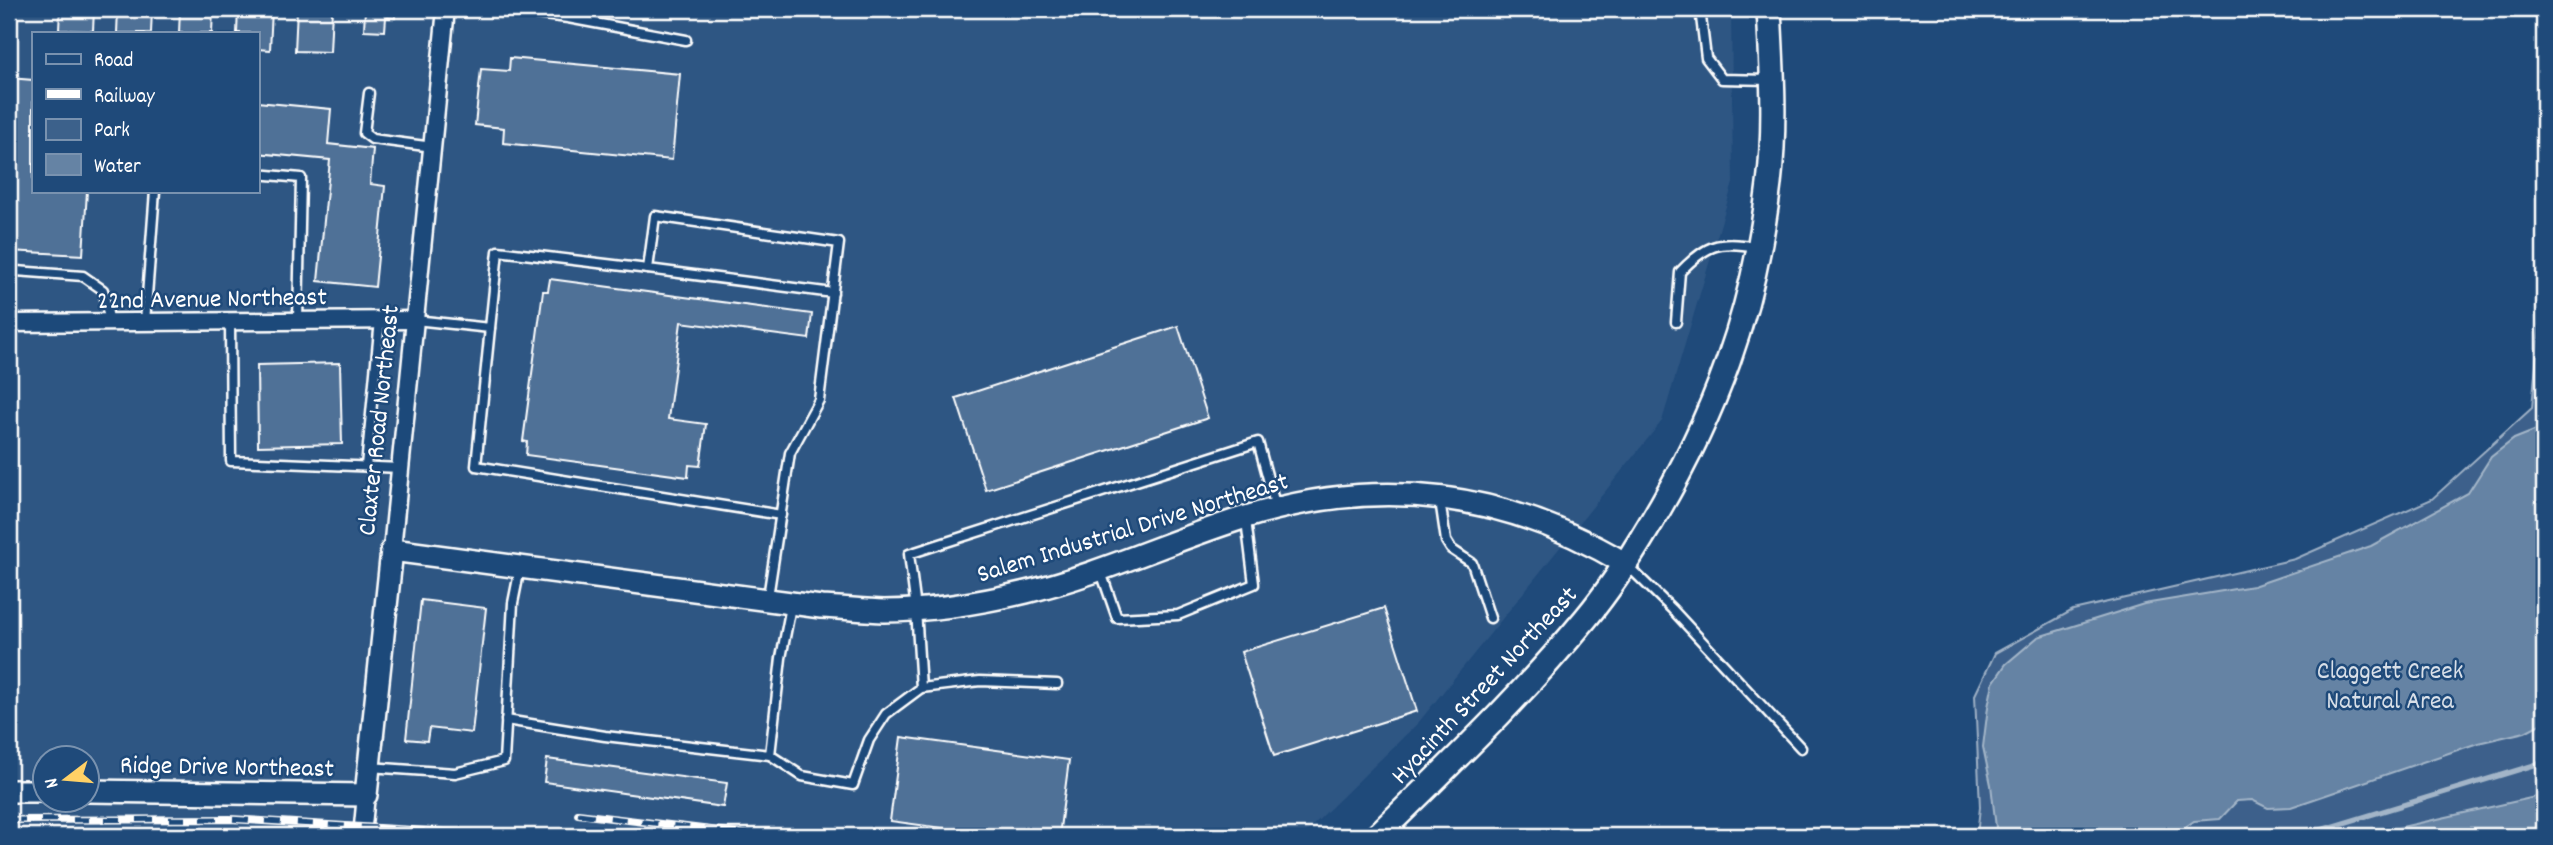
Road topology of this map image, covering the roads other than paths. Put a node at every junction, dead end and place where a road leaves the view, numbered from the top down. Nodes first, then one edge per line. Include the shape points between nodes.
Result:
1 (446, 9) edge
2 (495, 9) edge
3 (1700, 9) edge
4 (1769, 9) edge
5 (686, 40) dead end
6 (1772, 80) junction
7 (369, 93) dead end
8 (433, 147) junction
9 (259, 174) edge
10 (155, 192) edge
11 (1759, 247) junction
12 (648, 269) junction
13 (9, 273) edge
14 (833, 293) junction
15 (380, 320) junction
16 (415, 320) junction
17 (230, 321) junction
18 (299, 321) junction
19 (145, 322) junction
20 (1676, 322) dead end
21 (110, 323) junction
22 (9, 324) edge
23 (490, 328) junction
24 (366, 466) junction
25 (401, 468) junction
26 (1440, 497) junction
27 (1276, 509) junction
28 (781, 515) junction
29 (1246, 517) junction
30 (392, 550) junction
31 (1626, 564) junction
32 (521, 567) junction
33 (1100, 570) junction
34 (768, 600) junction
35 (792, 603) junction
36 (916, 609) junction
37 (1490, 618) dead end
38 (1057, 684) dead end
39 (920, 688) junction
40 (506, 720) junction
41 (1801, 748) dead end
42 (770, 755) junction
43 (369, 767) junction
44 (9, 790) edge
45 (32, 791) edge
46 (102, 791) edge
47 (366, 795) junction
48 (362, 836) edge
49 (1377, 836) edge

1 - 8 street, Claxter Road Northeast
2 - 5 lane
3 - 6 lane via 1706,58 1722,79
4 - 6 main road, Hyacinth Street Northeast
6 - 11 main road, Hyacinth Street Northeast via 1769,182
7 - 8 lane via 364,133 372,139
8 - 16 street, Claxter Road Northeast
9 - 18 lane via 301,178
10 - 19 lane
11 - 20 lane via 1730,242 1699,252 1679,272
11 - 31 main road, Hyacinth Street Northeast via 1740,326 1711,410
12 - 14 lane
12 - 14 lane via 655,216 839,243
12 - 23 lane via 498,251
13 - 21 lane via 83,276 103,290
14 - 28 lane via 819,400 790,453
15 - 16 street, 22nd Avenue Northeast
15 - 18 street, 22nd Avenue Northeast
15 - 24 lane
16 - 23 lane
16 - 25 street, Claxter Road Northeast
17 - 18 street, 22nd Avenue Northeast
17 - 19 street, 22nd Avenue Northeast
17 - 24 lane via 231,461
19 - 21 street, 22nd Avenue Northeast
21 - 22 street, 22nd Avenue Northeast
23 - 28 lane via 476,466
24 - 25 lane
25 - 30 street, Claxter Road Northeast
26 - 27 street, Salem Industrial Drive Northeast via 1380,494
26 - 31 street, Salem Industrial Drive Northeast via 1517,513 1588,541
26 - 37 lane via 1446,541 1472,563
27 - 29 street, Salem Industrial Drive Northeast
27 - 36 lane via 1258,442 909,554
28 - 34 lane
29 - 33 street, Salem Industrial Drive Northeast
29 - 33 lane via 1254,584 1178,615 1116,618
30 - 32 street, Salem Industrial Drive Northeast
30 - 43 street, Claxter Road Northeast
31 - 41 lane
31 - 49 main road, Hyacinth Street Northeast via 1536,675
32 - 34 street, Salem Industrial Drive Northeast
32 - 40 lane via 513,603
33 - 36 street, Salem Industrial Drive Northeast via 974,603
34 - 35 street, Salem Industrial Drive Northeast
35 - 36 street, Salem Industrial Drive Northeast
35 - 42 lane
36 - 39 lane
38 - 39 lane via 980,681
39 - 42 lane via 886,714 869,740 853,785 802,776
40 - 42 lane
40 - 43 lane via 504,761 455,773
43 - 47 street, Claxter Road Northeast
44 - 45 street
46 - 47 street, Ridge Drive Northeast
47 - 48 street, Claxter Road Northeast

